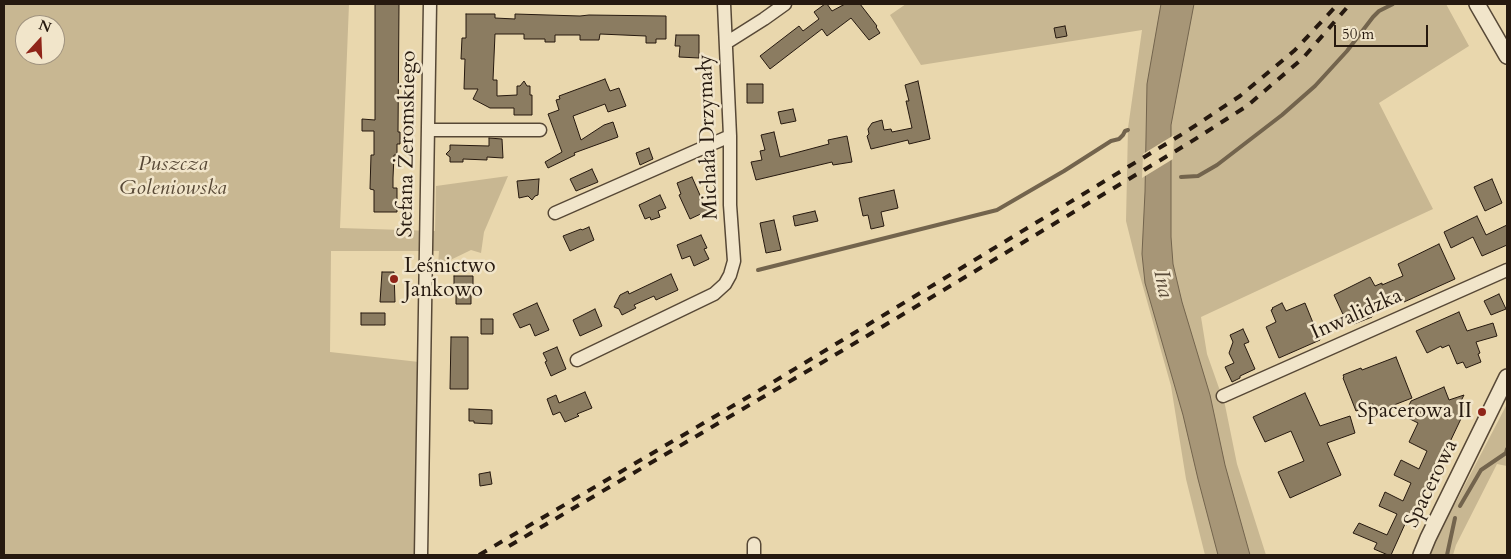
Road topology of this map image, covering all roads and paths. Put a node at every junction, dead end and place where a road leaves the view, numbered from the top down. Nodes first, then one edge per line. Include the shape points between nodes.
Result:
1 (430, 4) edge
2 (724, 4) edge
3 (785, 4) edge
4 (1477, 4) edge
5 (726, 43) junction
6 (1507, 56) edge
7 (428, 130) junction
8 (540, 130) dead end
9 (730, 136) junction
10 (555, 212) dead end
11 (1507, 270) edge
12 (577, 360) dead end
13 (1507, 377) edge
14 (1223, 396) dead end
15 (421, 555) edge
16 (1422, 555) edge

1 - 7 street, Stefana Żeromskiego
2 - 5 street, Michała Drzymały
3 - 5 street
4 - 6 street
5 - 9 street, Michała Drzymały
7 - 8 street
7 - 15 street, Stefana Żeromskiego
9 - 10 street
9 - 12 street, Michała Drzymały via 734,261 725,284 714,294
11 - 14 street, Inwalidzka
13 - 16 street, Spacerowa

